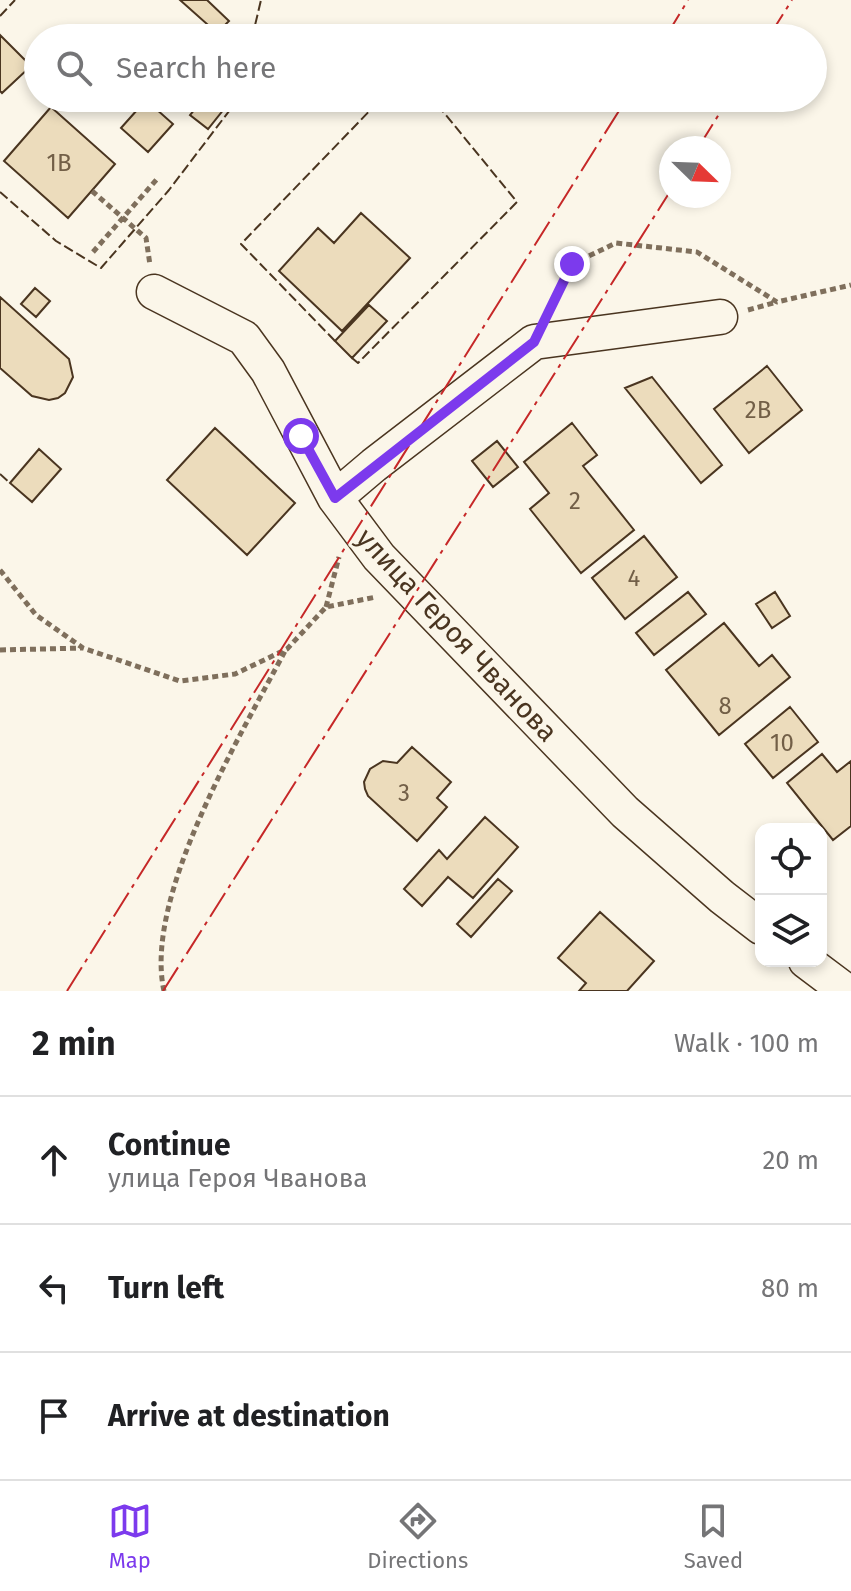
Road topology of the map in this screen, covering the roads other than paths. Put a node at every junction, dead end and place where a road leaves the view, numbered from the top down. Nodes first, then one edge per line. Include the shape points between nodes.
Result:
1 (154, 292) road end
2 (720, 317) dead end
3 (342, 508) junction
4 (755, 922) edge
5 (814, 967) edge
6 (846, 991) edge

1 - 3 street, улица Героя Чванова via 244,338 268,371
2 - 3 street via 534,342
3 - 4 street, улица Героя Чванова via 379,557 625,812
5 - 6 street

